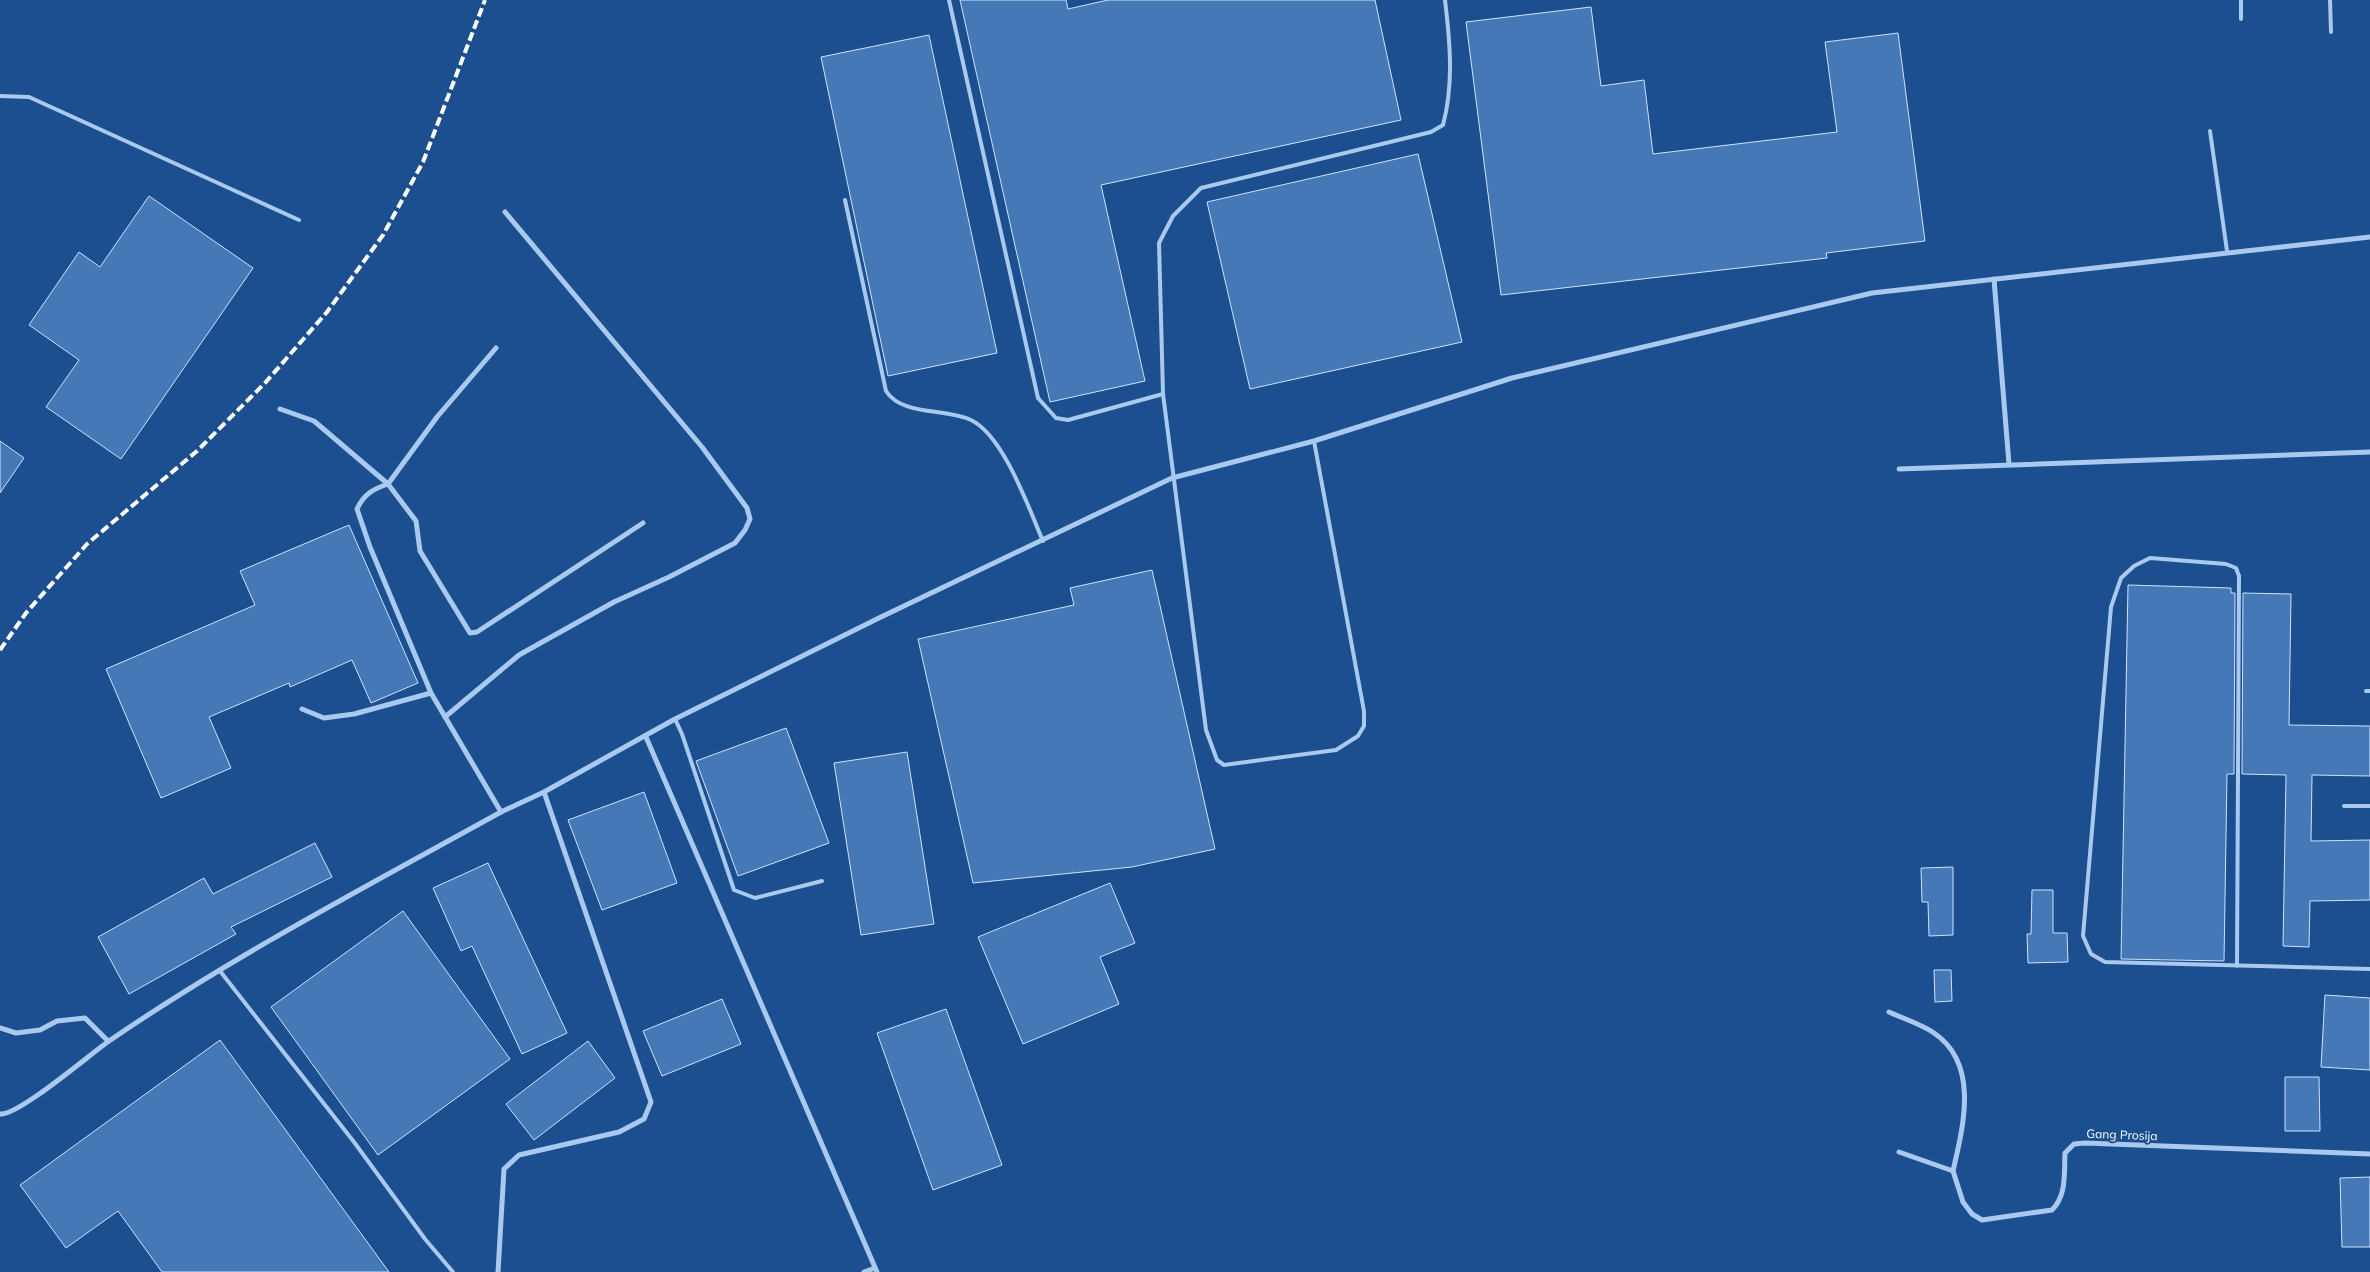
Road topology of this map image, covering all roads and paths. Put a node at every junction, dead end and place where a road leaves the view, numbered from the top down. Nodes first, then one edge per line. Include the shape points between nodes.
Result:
1 (949, 0) edge
2 (1445, 0) edge
3 (2241, 0) edge
4 (2330, 0) edge
5 (2241, 19) dead end
6 (2331, 32) dead end
7 (0, 96) edge
8 (2210, 131) dead end
9 (845, 200) dead end
10 (505, 212) dead end
11 (299, 220) dead end
12 (2370, 237) edge
13 (2228, 251) junction
14 (1994, 279) junction
15 (496, 348) dead end
16 (1163, 394) junction
17 (280, 409) dead end
18 (1314, 441) junction
19 (2370, 452) edge
20 (2009, 464) junction
21 (1899, 469) dead end
22 (1172, 478) junction
23 (388, 484) junction
24 (643, 523) dead end
25 (1043, 541) junction
26 (431, 693) junction
27 (302, 709) dead end
28 (445, 717) junction
29 (675, 719) junction
30 (646, 737) junction
31 (544, 792) junction
32 (2344, 806) dead end
33 (2370, 806) edge
34 (501, 812) junction
35 (822, 880) dead end
36 (2237, 966) junction
37 (2370, 969) edge
38 (220, 971) junction
39 (1889, 1012) dead end
40 (0, 1028) edge
41 (108, 1042) junction
42 (0, 1114) edge
43 (1899, 1152) dead end
44 (2370, 1154) edge
45 (1953, 1171) junction
46 (876, 1270) edge
47 (453, 1272) edge
48 (498, 1272) edge
49 (864, 1272) edge

1 - 16 lane via 1038,398 1056,418 1068,420
2 - 16 lane via 1450,49 1448,105 1443,125 1431,132 1200,188 1173,216 1159,243
3 - 5 lane
4 - 6 lane
7 - 11 lane via 29,97
8 - 13 lane
9 - 25 lane via 886,390 898,403 972,420 1011,466
10 - 28 street via 702,447 747,508 750,519 735,543 614,602 519,655
12 - 13 street
13 - 14 street
14 - 18 street via 1872,293 1512,378
14 - 20 street
15 - 23 street via 437,417
16 - 22 lane
17 - 23 street via 314,421
18 - 22 street
18 - 22 lane via 1364,711 1364,726 1358,736 1336,750 1224,765 1217,760 1206,730
19 - 20 street
20 - 21 street
22 - 25 street
23 - 24 street via 416,521 420,551 470,633 477,632
23 - 26 street via 377,487 363,498 357,509 359,521
25 - 29 street via 880,617
26 - 27 street via 354,714 324,718
26 - 28 street
28 - 34 street
29 - 30 street
29 - 35 lane via 734,890 755,898
30 - 31 street
30 - 46 street
31 - 34 street
31 - 48 street via 651,1102 644,1119 619,1132 519,1155 504,1169
32 - 33 lane
34 - 38 street
36 - 36 lane via 2104,962 2091,954 2083,936 2111,607 2121,578 2150,558 2226,564 2236,568 2240,576
36 - 37 lane
38 - 41 street
38 - 47 lane
39 - 45 street via 1935,1034 1956,1055 1965,1099
40 - 41 street via 16,1033 40,1030 57,1021 85,1018
41 - 42 street via 26,1104 6,1115
43 - 45 street
44 - 45 street, Gang Prosija via 2074,1144 2065,1153 2063,1190 2052,1210 1982,1220 1972,1214 1963,1202
46 - 49 street

